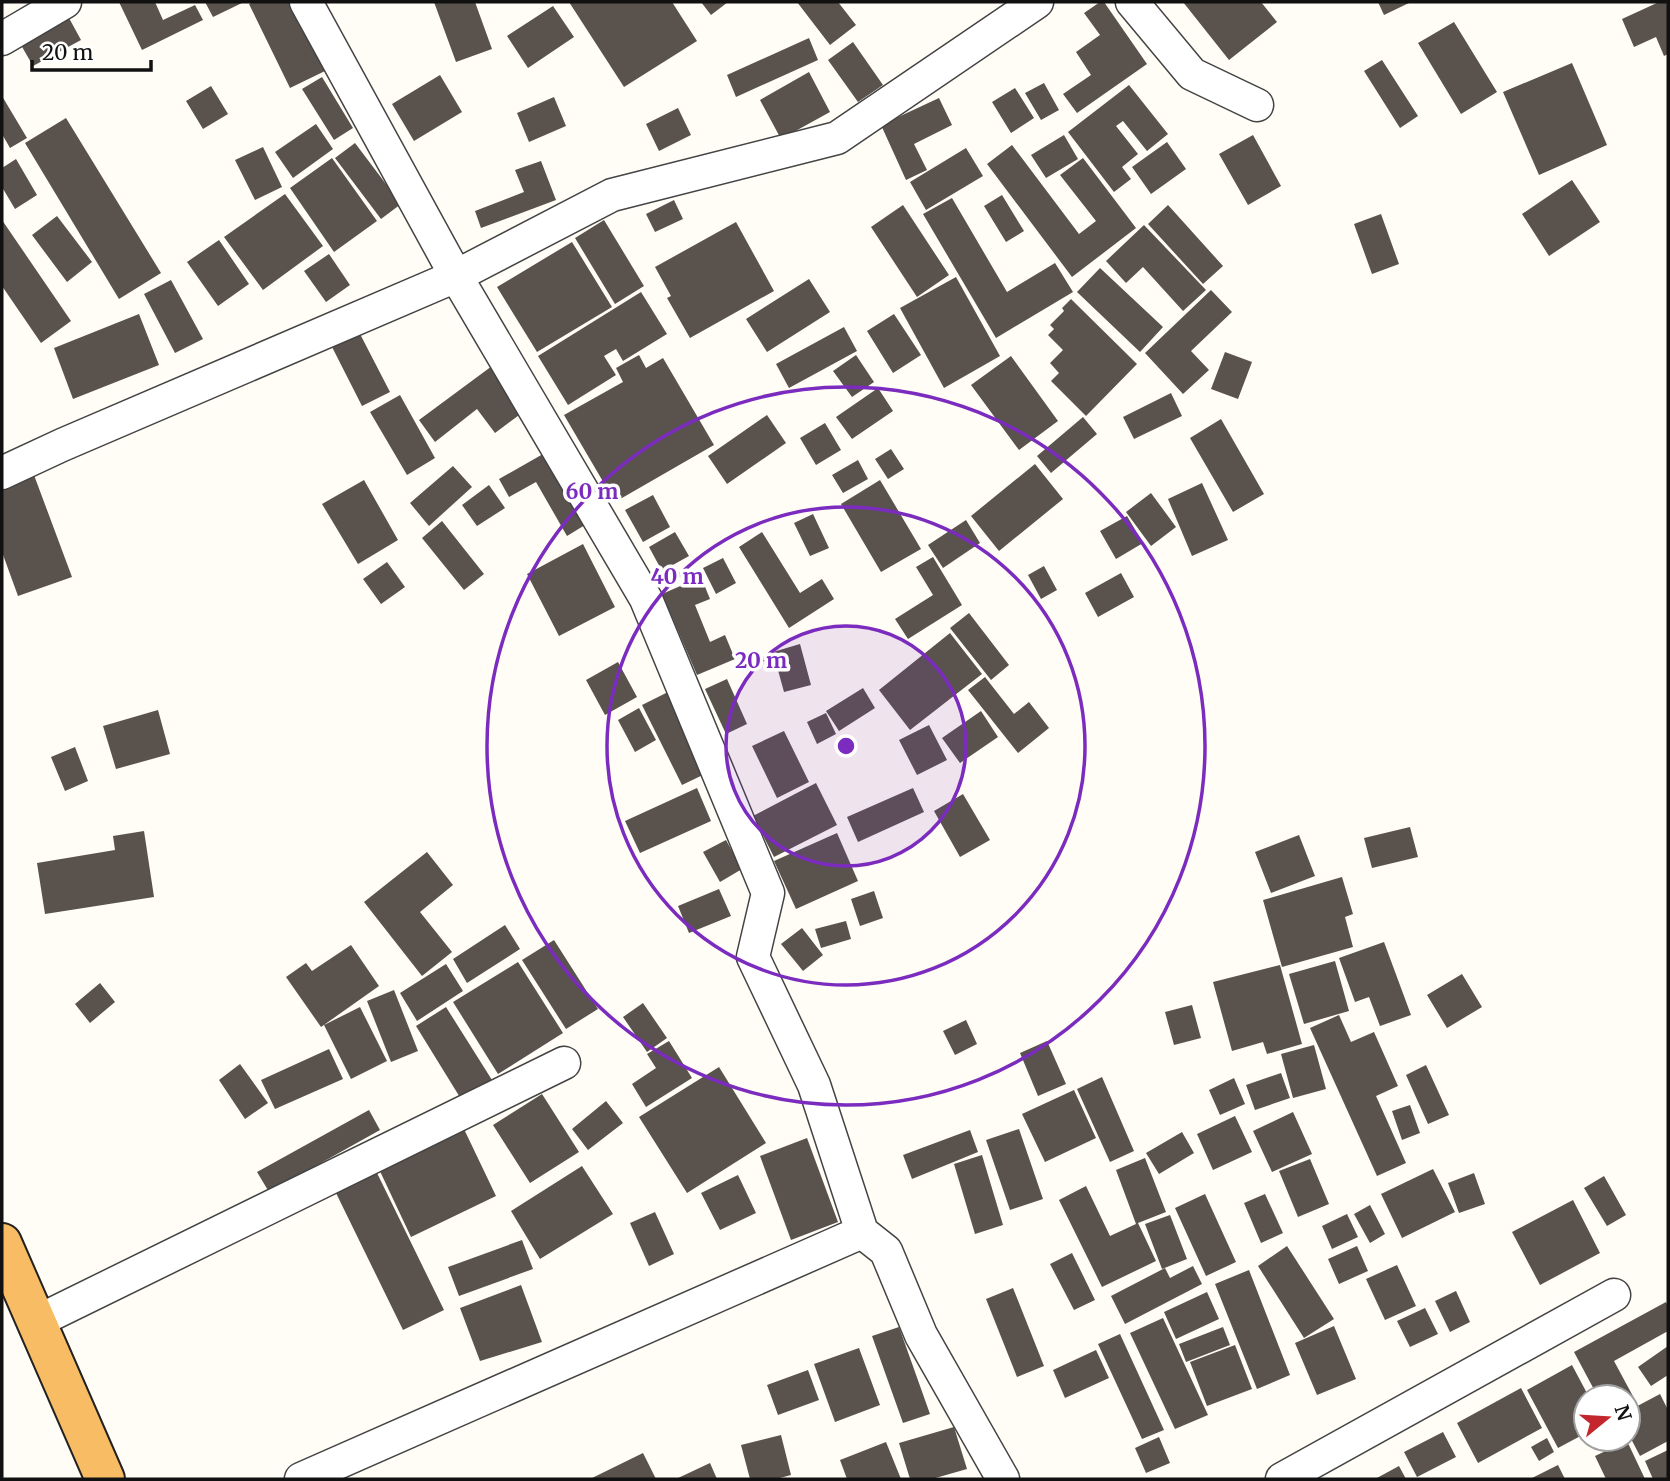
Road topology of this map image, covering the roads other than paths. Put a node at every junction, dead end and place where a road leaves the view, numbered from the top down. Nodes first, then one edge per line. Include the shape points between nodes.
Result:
1 (65, 2) edge
2 (306, 2) edge
3 (1037, 2) edge
4 (1132, 2) edge
5 (2, 39) edge
6 (1257, 105) dead end
7 (456, 276) junction
8 (2, 473) edge
9 (564, 1063) dead end
10 (862, 1232) junction
11 (2, 1243) edge
12 (1614, 1295) dead end
13 (36, 1322) junction
14 (105, 1479) edge
15 (301, 1479) edge
16 (1003, 1479) edge
17 (1282, 1479) edge

1 - 5 street
2 - 7 street
3 - 7 street via 837,138 612,195
4 - 6 street via 1192,74
7 - 8 street
7 - 10 street via 646,599 768,894 753,957 814,1085
9 - 13 street
10 - 15 street
10 - 16 street via 886,1251 921,1335
11 - 13 highway
12 - 17 street
13 - 14 highway

